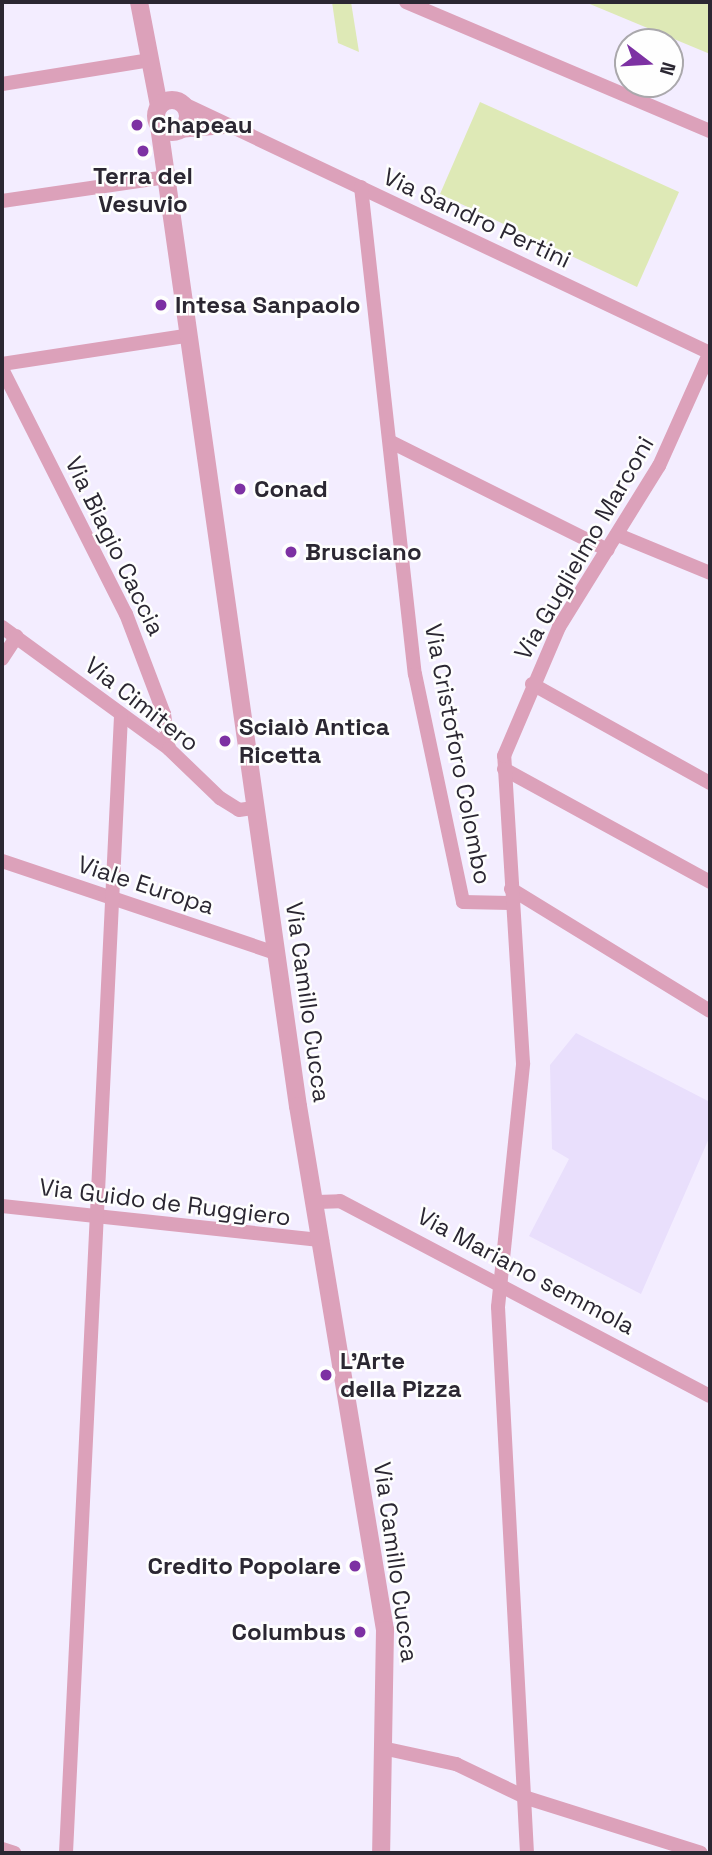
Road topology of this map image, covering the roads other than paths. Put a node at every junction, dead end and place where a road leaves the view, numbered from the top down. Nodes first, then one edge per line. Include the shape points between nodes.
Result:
1 (139, 2) edge
2 (406, 2) edge
3 (149, 60) junction
4 (2, 84) edge
5 (181, 103) junction
6 (159, 106) junction
7 (224, 127) junction
8 (171, 130) junction
9 (710, 131) edge
10 (166, 177) junction
11 (360, 187) junction
12 (2, 201) edge
13 (185, 336) junction
14 (710, 353) edge
15 (2, 367) edge
16 (391, 442) junction
17 (618, 535) junction
18 (608, 550) junction
19 (710, 573) edge
20 (2, 627) edge
21 (16, 636) junction
22 (2, 659) edge
23 (532, 684) junction
24 (121, 717) junction
25 (169, 749) junction
26 (504, 769) junction
27 (710, 783) edge
28 (254, 808) junction
29 (2, 862) edge
30 (710, 882) edge
31 (109, 896) junction
32 (511, 896) junction
33 (275, 953) junction
34 (710, 1011) edge
35 (317, 1202) junction
36 (2, 1206) edge
37 (99, 1213) junction
38 (322, 1240) junction
39 (501, 1281) junction
40 (710, 1396) edge
41 (387, 1749) junction
42 (527, 1798) junction
43 (2, 1849) edge
44 (14, 1853) edge
45 (66, 1853) edge
46 (381, 1853) edge
47 (527, 1853) edge
48 (701, 1853) edge

1 - 3 street
2 - 9 street
3 - 4 street
3 - 5 street
3 - 6 street
5 - 6 street
5 - 7 street, Via Sandro Pertini
5 - 8 street via 188,119
6 - 8 street
7 - 8 street, Via Sandro Pertini
7 - 11 street, Via Sandro Pertini
8 - 10 street, Via Camillo Cucca via 164,157
10 - 12 street
10 - 13 street, Via Camillo Cucca
11 - 14 street, Via Sandro Pertini
11 - 16 street, Via Cristoforo Colombo
13 - 15 street
13 - 28 street, Via Camillo Cucca
14 - 17 street, Via Guglielmo Marconi via 659,466
15 - 25 street, Via Biagio Caccia via 126,614 164,714
16 - 18 street
16 - 32 street, Via Cristoforo Colombo via 415,674 463,902
17 - 18 street, Via Guglielmo Marconi
17 - 19 street
18 - 23 street, Via Guglielmo Marconi
20 - 21 street, Via Cimitero
21 - 22 street
21 - 24 street, Via Cimitero
23 - 26 street, Via Guglielmo Marconi
23 - 27 street
24 - 25 street, Via Cimitero
24 - 31 street
25 - 28 street, Via Cimitero via 220,798 239,810
26 - 30 street
26 - 32 street
28 - 33 street, Via Camillo Cucca
29 - 31 street, Viale Europa
31 - 33 street, Viale Europa
31 - 37 street
32 - 34 street
32 - 39 street via 523,1063
33 - 35 street, Via Camillo Cucca
35 - 38 street, Via Camillo Cucca
35 - 39 street, Via Mariano semmola via 340,1200
36 - 37 street, Via Guido de Ruggiero
37 - 38 street, Via Guido de Ruggiero
37 - 45 street
38 - 41 street, Via Camillo Cucca via 385,1630
39 - 40 street, Via Mariano semmola
39 - 42 street via 511,1610
41 - 42 street via 456,1764
41 - 46 street, Via Camillo Cucca
42 - 47 street
42 - 48 street
43 - 44 street

